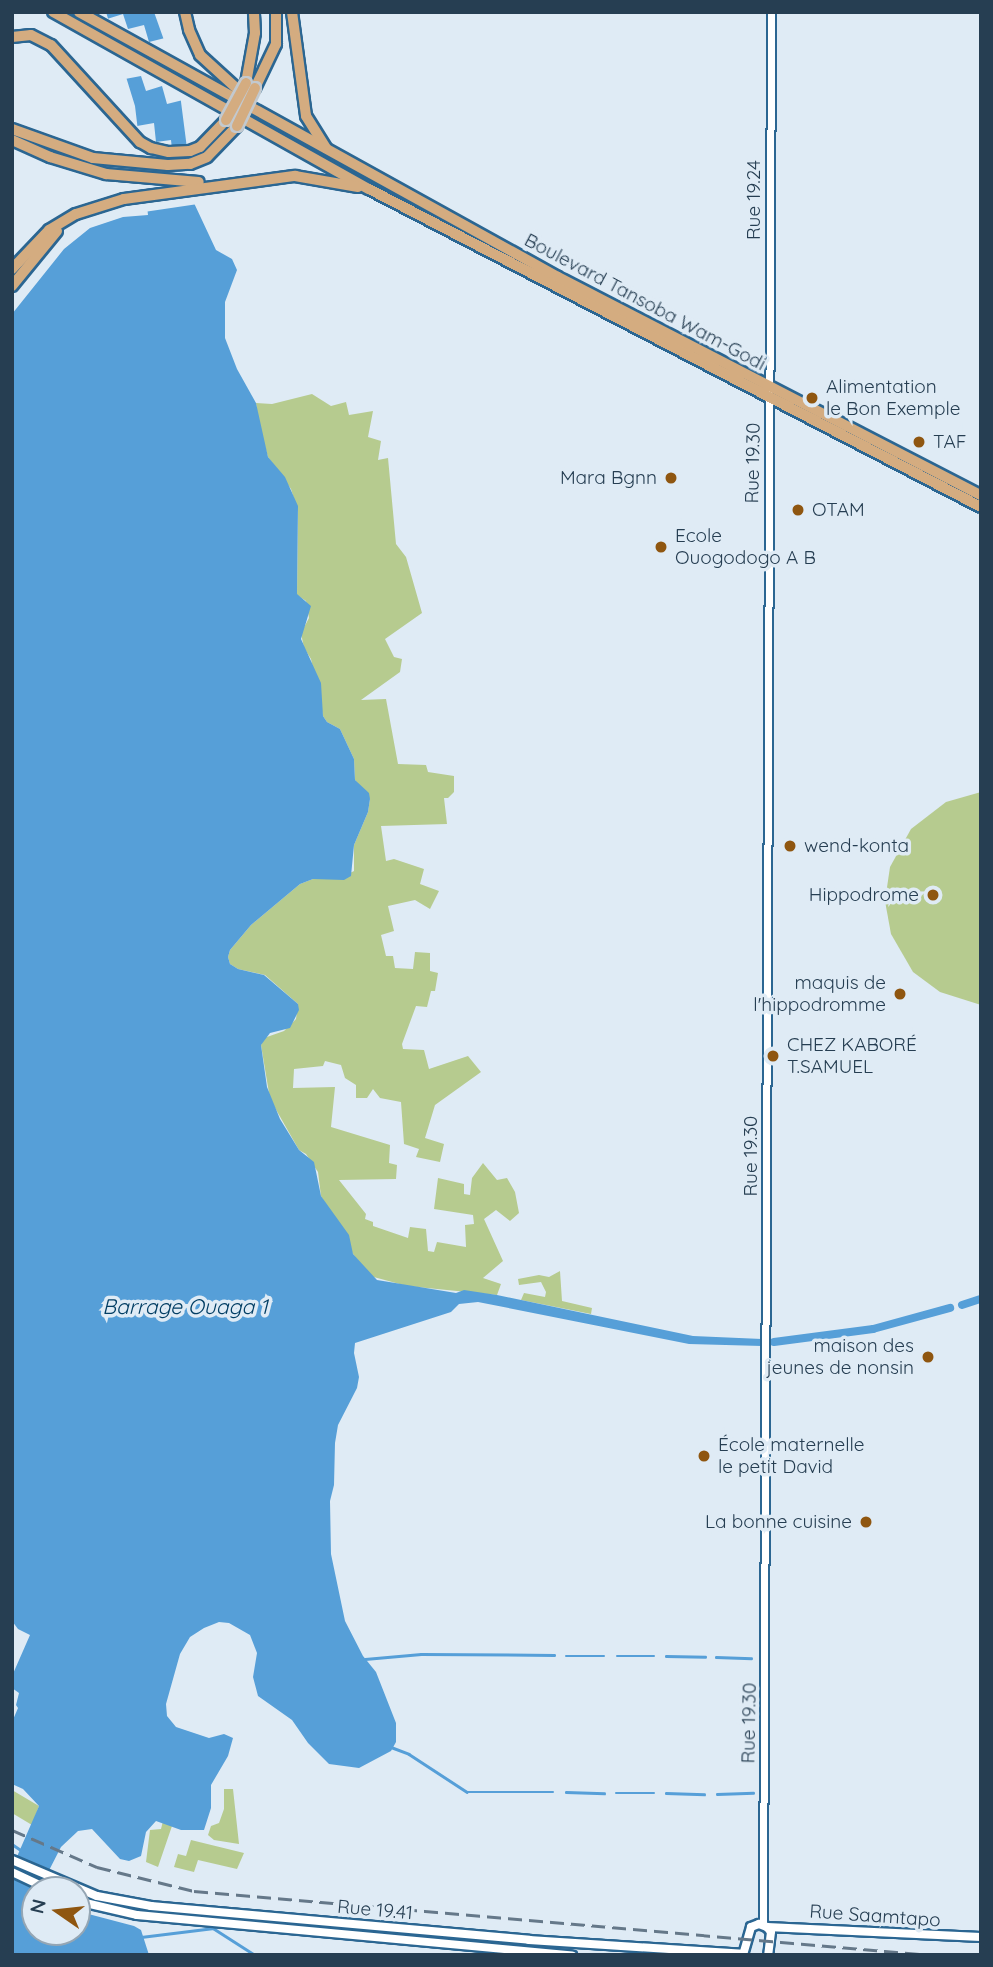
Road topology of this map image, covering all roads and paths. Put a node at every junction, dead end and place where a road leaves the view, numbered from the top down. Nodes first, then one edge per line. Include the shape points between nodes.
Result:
1 (53, 12) edge
2 (79, 12) edge
3 (185, 12) edge
4 (254, 12) edge
5 (276, 12) edge
6 (292, 12) edge
7 (771, 12) edge
8 (12, 37) edge
9 (251, 85) junction
10 (276, 121) junction
11 (12, 130) edge
12 (12, 140) edge
13 (329, 151) junction
14 (192, 185) junction
15 (369, 190) junction
16 (76, 214) junction
17 (12, 269) edge
18 (12, 286) edge
19 (771, 393) junction
20 (981, 495) edge
21 (981, 507) edge
22 (12, 1860) edge
23 (91, 1904) edge
24 (765, 1926) junction
25 (981, 1937) edge
26 (572, 1955) edge
27 (743, 1955) edge
28 (768, 1955) edge

1 - 15 main road, Boulevard Tansoba Wam-Godi
2 - 10 main road
3 - 10 main road via 201,55
4 - 9 main road
5 - 9 main road via 276,44
6 - 13 main road via 306,116
7 - 19 street, Rue 19.24
8 - 9 main road, bridge via 31,35 51,45 141,142 169,152 200,147
9 - 11 main road, bridge via 237,126 207,157 190,164 93,158
10 - 13 main road, Boulevard Tansoba Wam-Godi
12 - 14 main road via 106,174
13 - 19 main road, Boulevard Tansoba Wam-Godi
14 - 15 main road via 295,176
14 - 16 main road
15 - 19 main road, Boulevard Tansoba Wam-Godi
16 - 17 main road via 49,230
16 - 18 main road
19 - 20 main road, Boulevard Tansoba Wam-Godi
19 - 21 main road, Boulevard Tansoba Wam-Godi
19 - 24 street, Rue 19.30
22 - 27 main road, Rue 19.41 via 97,1896 151,1906
23 - 26 main road, Rue 19.41 via 137,1915
24 - 25 main road, Rue Saamtapo
24 - 27 main road via 751,1927
24 - 28 main road via 771,1932

